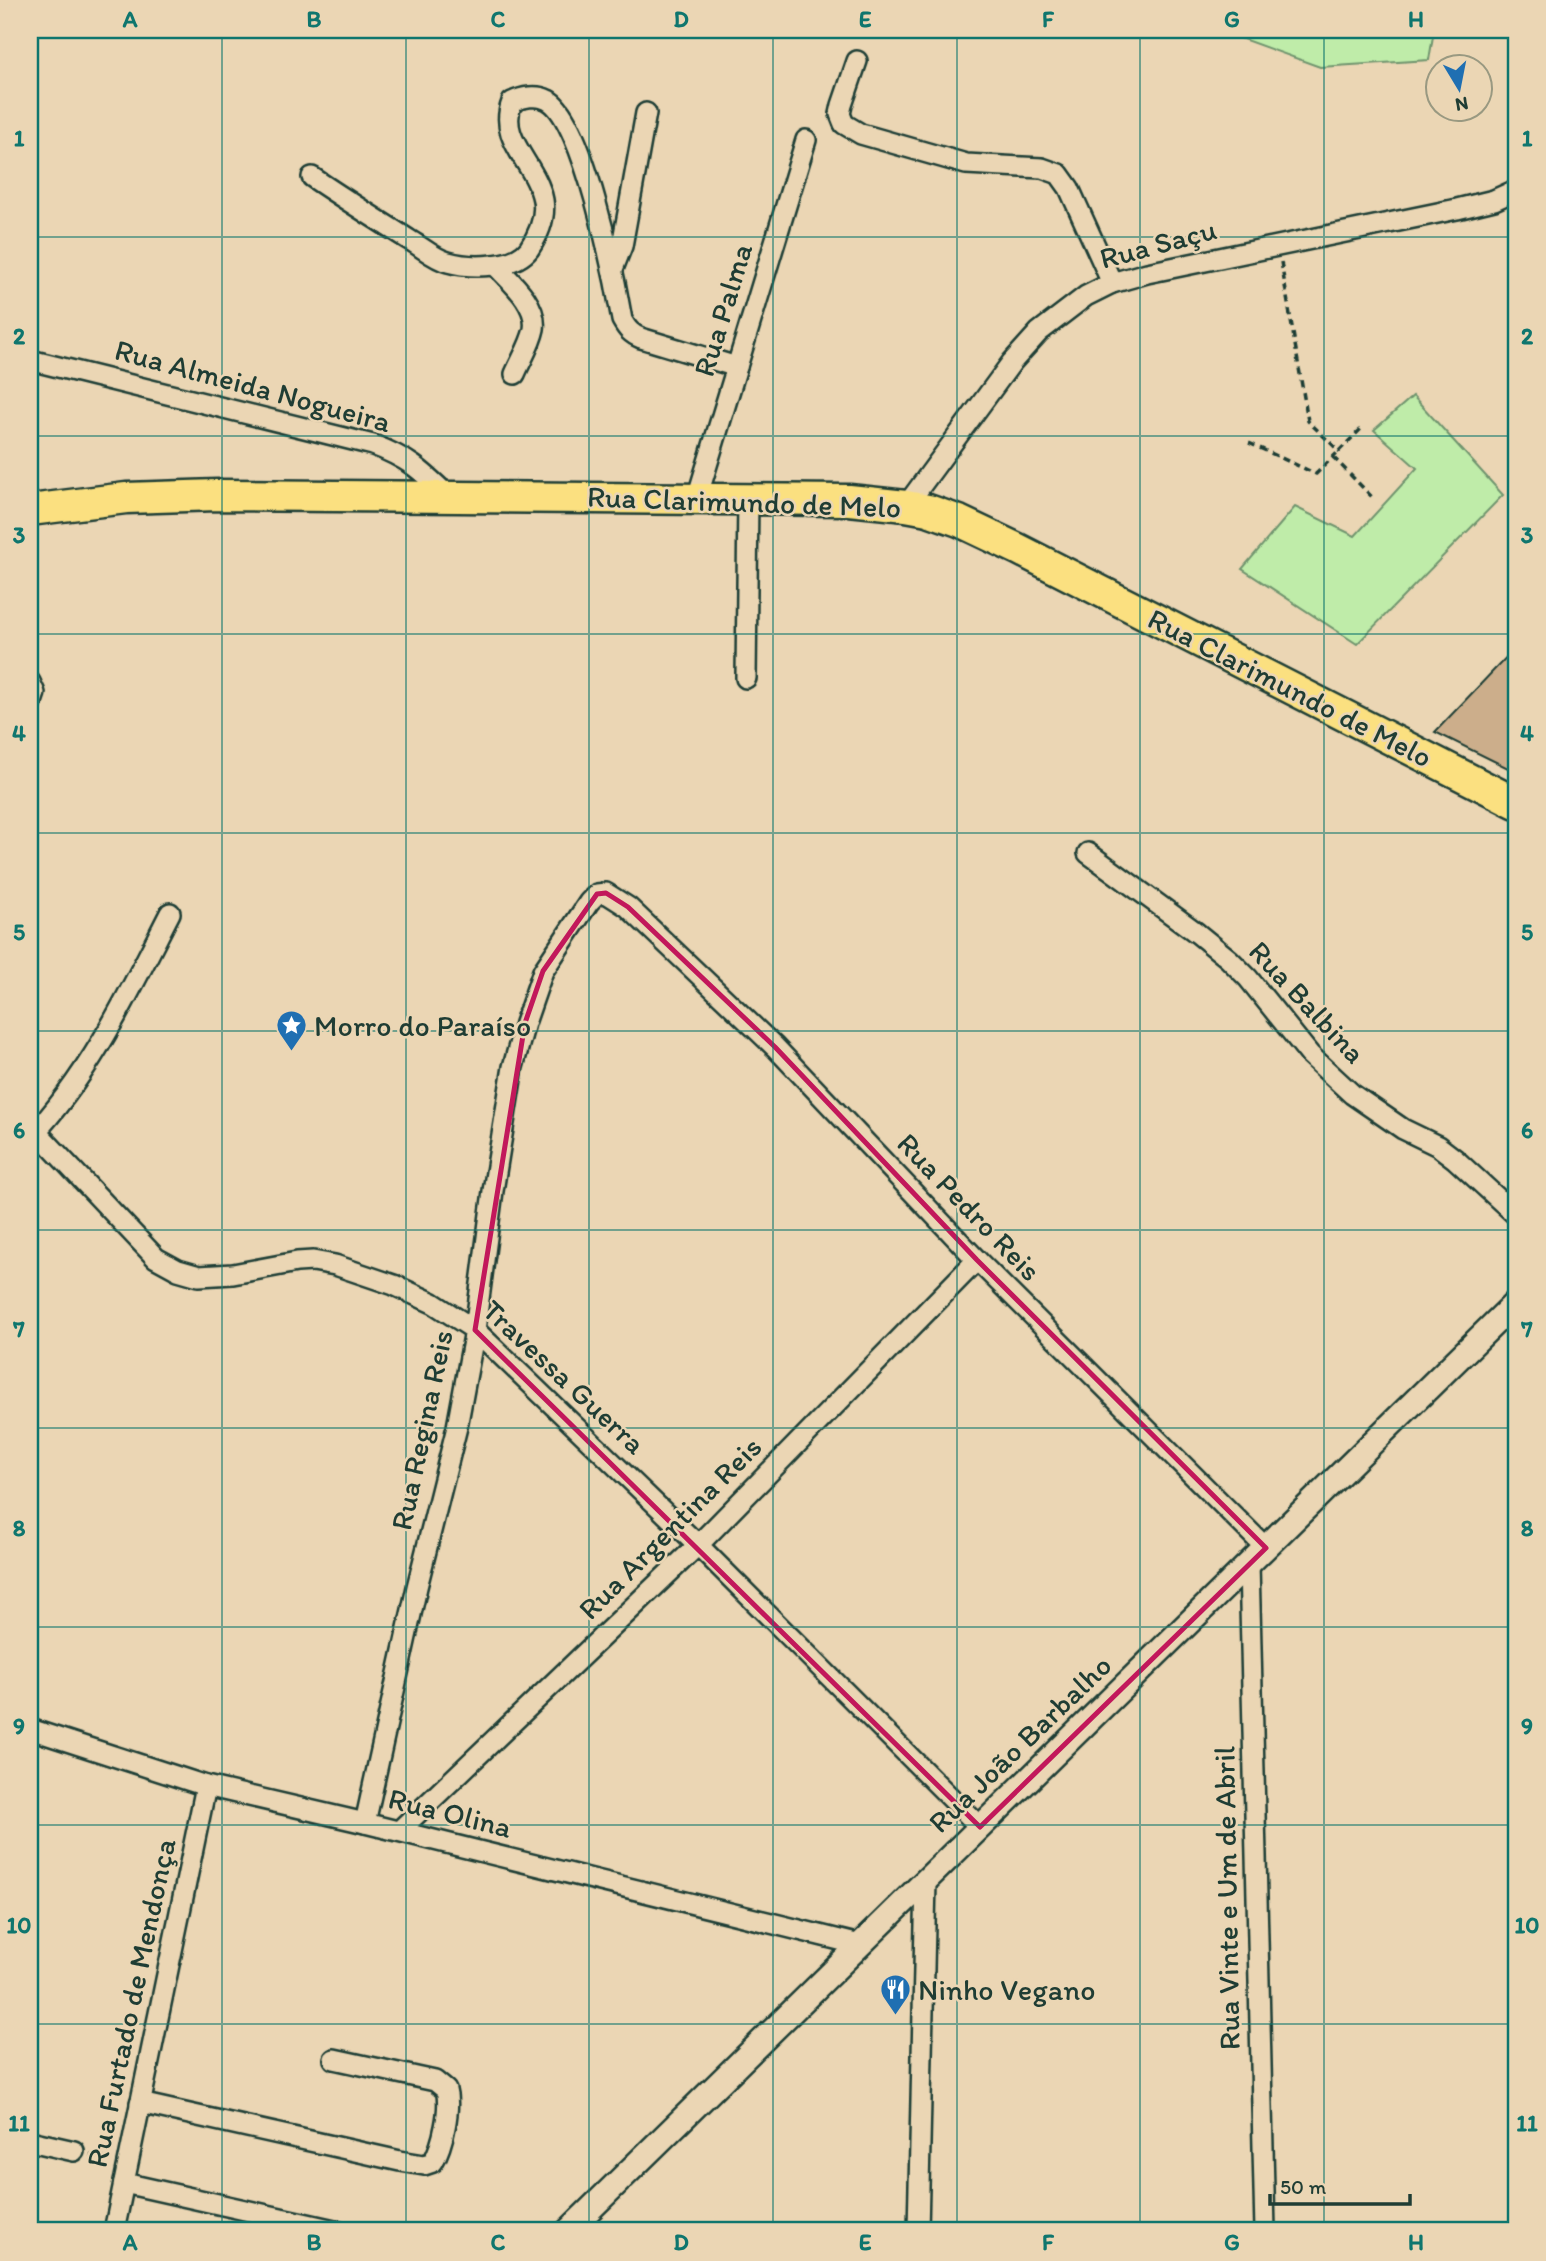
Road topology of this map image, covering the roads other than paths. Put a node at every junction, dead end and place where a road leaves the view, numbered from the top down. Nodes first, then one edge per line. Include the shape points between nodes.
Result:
1 (857, 61) dead end
2 (646, 113) dead end
3 (806, 140) dead end
4 (312, 177) dead end
5 (1516, 190) edge
6 (495, 265) junction
7 (613, 270) junction
8 (1112, 283) junction
9 (30, 359) edge
10 (737, 367) junction
11 (515, 374) dead end
12 (448, 496) junction
13 (697, 498) junction
14 (748, 498) junction
15 (906, 506) junction
16 (30, 510) edge
17 (746, 678) dead end
18 (30, 682) edge
19 (30, 708) edge
20 (1516, 803) edge
21 (1088, 853) dead end
22 (628, 907) joint
23 (170, 913) dead end
24 (33, 1135) edge
25 (1516, 1215) edge
26 (976, 1260) junction
27 (1516, 1303) edge
28 (475, 1330) junction
29 (698, 1545) junction
30 (1266, 1548) junction
31 (1250, 1564) junction
32 (30, 1729) edge
33 (206, 1786) junction
34 (365, 1823) junction
35 (980, 1827) junction
36 (399, 1832) junction
37 (926, 1881) junction
38 (860, 1945) junction
39 (334, 2059) dead end
40 (140, 2103) junction
41 (30, 2141) edge
42 (74, 2151) road end
43 (126, 2173) junction
44 (114, 2231) edge
45 (339, 2231) edge
46 (568, 2231) edge
47 (918, 2231) edge
48 (1265, 2231) edge

1 - 8 street via 840,114 844,124 861,134 966,164 1042,168 1059,174
2 - 7 street via 622,246
3 - 10 street, Rua Palma
4 - 6 street via 445,262
5 - 8 street, Rua Saçu via 1457,209
6 - 7 street via 525,254 543,220 539,182 507,122 512,102 537,97 549,100 569,127 593,189
6 - 11 street via 525,299 533,316 534,327
7 - 10 street via 622,320 632,334
8 - 15 street, Rua Saçu via 1086,296 1039,332
9 - 12 street, Rua Almeida Nogueira via 373,445 418,466
10 - 13 street, Rua Palma
12 - 13 main road, Rua Clarimundo de Melo
12 - 16 main road, Rua Clarimundo de Melo via 126,498
13 - 14 main road, Rua Clarimundo de Melo
14 - 15 main road, Rua Clarimundo de Melo
14 - 17 street
15 - 20 main road, Rua Clarimundo de Melo via 959,521 1018,549
18 - 19 street via 34,693
21 - 25 street, Rua Balbina via 1229,959 1310,1055 1352,1094 1403,1129 1438,1146
22 - 26 street, Rua Pedro Reis via 775,1047
22 - 28 street, Rua Regina Reis via 606,893 597,894 581,910 533,998 513,1067
23 - 24 street via 85,1066
24 - 28 street, Travessa Guerra via 156,1258 178,1270 216,1276 297,1262 335,1265 433,1303
26 - 29 street, Rua Argentina Reis
26 - 30 street, Rua Pedro Reis
27 - 30 street, Rua João Barbalho
28 - 29 street, Travessa Guerra
28 - 34 street, Rua Regina Reis via 457,1427
29 - 35 street, Travessa Guerra
29 - 36 street, Rua Argentina Reis
30 - 31 street, Rua João Barbalho
31 - 35 street, Rua João Barbalho
31 - 48 street, Rua Vinte e Um de Abril
32 - 33 street, Rua Olina
33 - 34 street, Rua Olina
33 - 40 street, Rua Furtado de Mendonça
34 - 36 street, Rua Olina
35 - 37 street, Rua João Barbalho
36 - 38 street, Rua Olina
37 - 38 street, Rua João Barbalho
37 - 47 street
38 - 46 street, Rua João Barbalho
39 - 40 street via 435,2081 446,2090 448,2109 433,2162 400,2161
40 - 43 street, Rua Furtado de Mendonça
41 - 42 street
43 - 44 street, Rua Furtado de Mendonça
43 - 45 street

